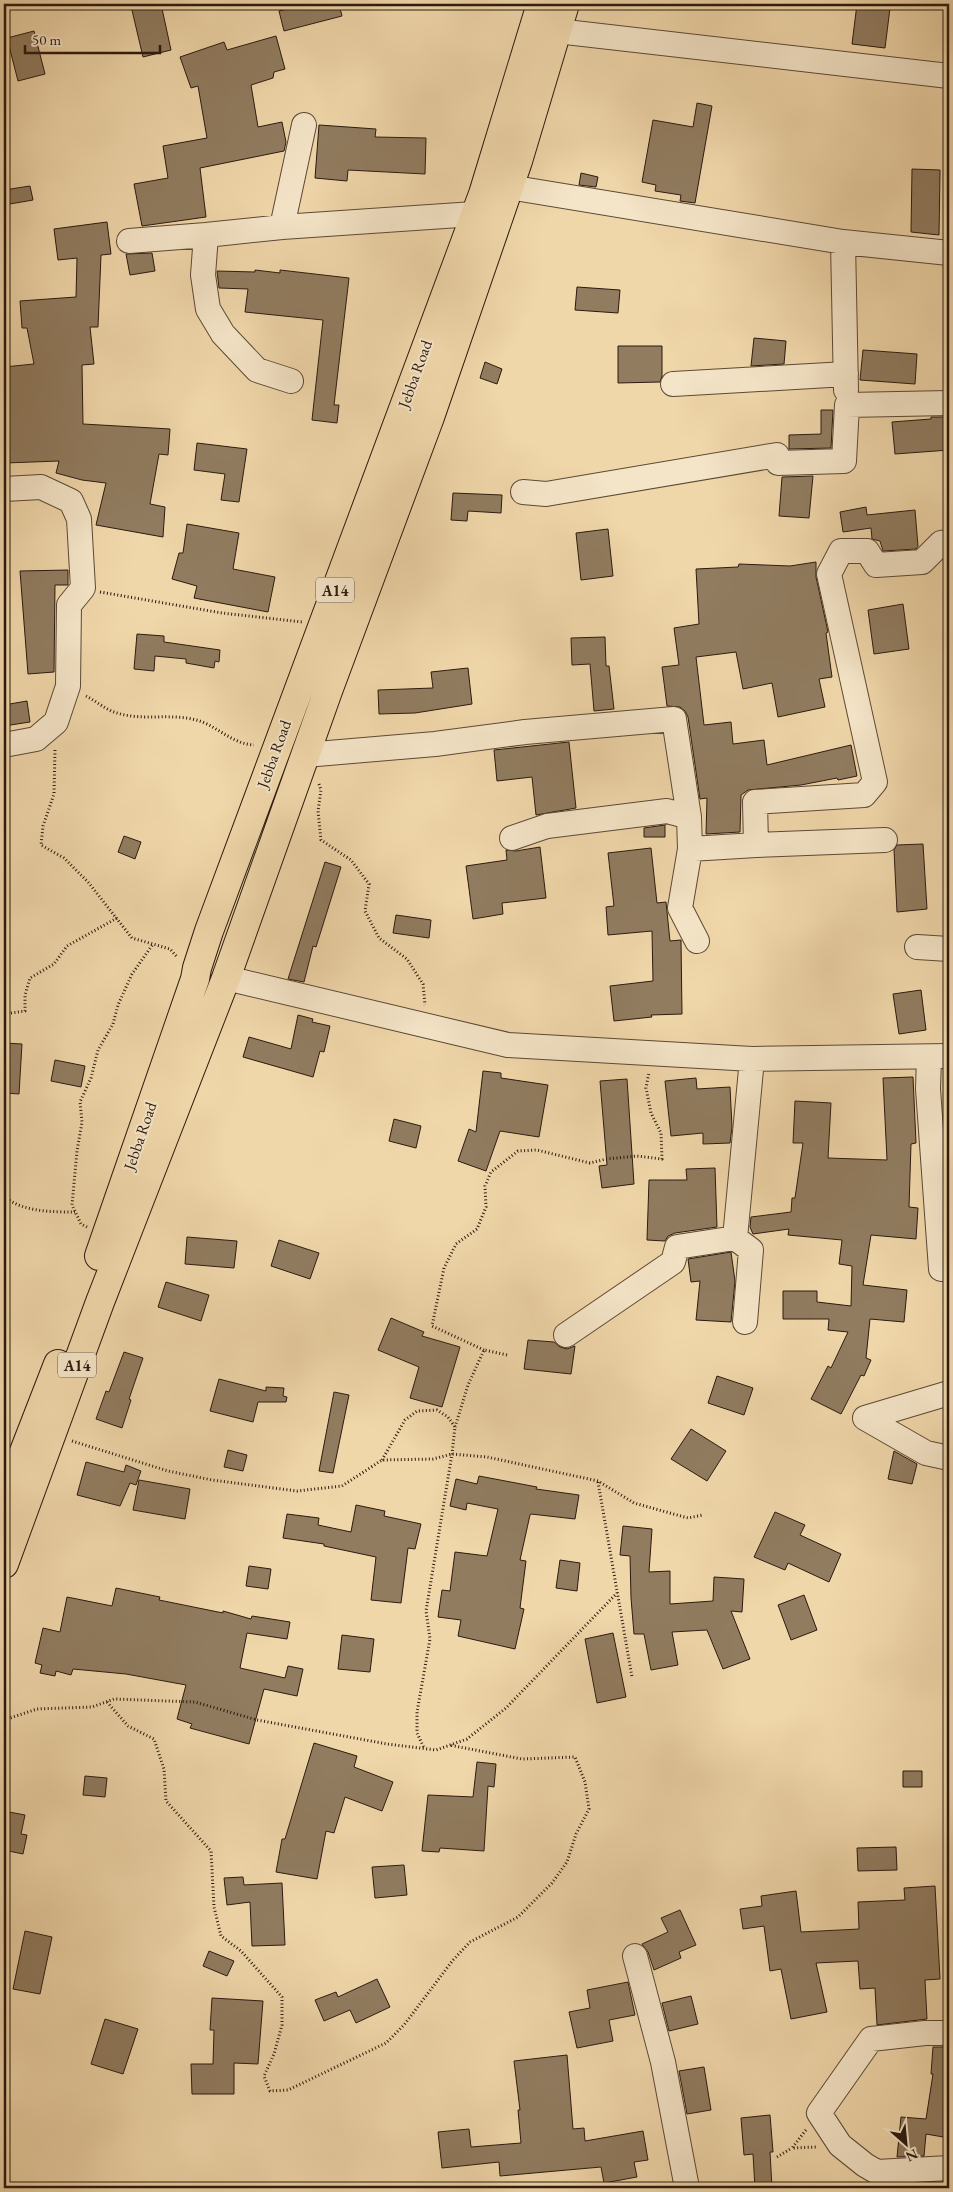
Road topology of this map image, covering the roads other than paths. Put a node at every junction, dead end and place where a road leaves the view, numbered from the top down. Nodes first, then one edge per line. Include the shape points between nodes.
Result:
1 (540, 4) edge
2 (565, 4) edge
3 (557, 31) junction
4 (949, 76) edge
5 (304, 126) dead end
6 (509, 187) junction
7 (474, 214) junction
8 (282, 227) junction
9 (206, 235) junction
10 (129, 241) dead end
11 (843, 242) junction
12 (949, 253) edge
13 (846, 374) junction
14 (291, 381) dead end
15 (674, 384) dead end
16 (949, 403) edge
17 (847, 405) junction
18 (4, 489) edge
19 (524, 492) dead end
20 (949, 542) edge
21 (4, 745) edge
22 (316, 754) junction
23 (688, 817) junction
24 (512, 838) dead end
25 (886, 840) dead end
26 (756, 844) junction
27 (690, 850) junction
28 (697, 940) dead end
29 (917, 948) dead end
30 (949, 949) edge
31 (226, 978) junction
32 (939, 1057) edge
33 (752, 1059) junction
34 (735, 1238) junction
35 (949, 1268) edge
36 (745, 1322) dead end
37 (566, 1335) dead end
38 (949, 1393) edge
39 (949, 1458) edge
40 (4, 1503) edge
41 (4, 1564) edge
42 (635, 1956) dead end
43 (949, 2033) edge
44 (949, 2168) edge
45 (688, 2188) edge

1 - 7 highway, Jebba Road / A14 via 483,194
2 - 3 highway, Jebba Road
3 - 4 street
3 - 6 highway, Jebba Road
5 - 8 street
6 - 11 street
6 - 22 highway, Jebba Road
7 - 8 street
7 - 40 highway, Jebba Road / A14 via 209,931 106,1238
8 - 9 street
9 - 10 street
9 - 14 street via 203,276 208,309 223,334 257,370
11 - 12 street
11 - 13 street
13 - 15 street
13 - 17 street
16 - 17 street
17 - 19 street via 844,461 778,463 777,455 546,494
18 - 21 street via 41,488 71,501 79,519 82,588 69,605 68,686 56,722 36,738
20 - 26 street via 942,543 922,562 876,565 867,551 841,551 829,574 875,782 864,795 756,802
22 - 23 street via 674,719
22 - 31 highway, Jebba Road
23 - 24 street via 667,811 547,826
23 - 27 street
25 - 26 street
26 - 27 street
27 - 28 street via 680,908
29 - 30 street
31 - 33 street via 508,1045
31 - 41 highway, Jebba Road / A14 via 100,1302
32 - 33 street
32 - 35 street via 928,1089 941,1269
33 - 34 street
34 - 36 street via 751,1250
34 - 37 street via 677,1247 673,1262
38 - 39 street via 865,1418 926,1453
42 - 45 street via 663,2062
43 - 44 street via 871,2039 819,2114 840,2145 877,2172

